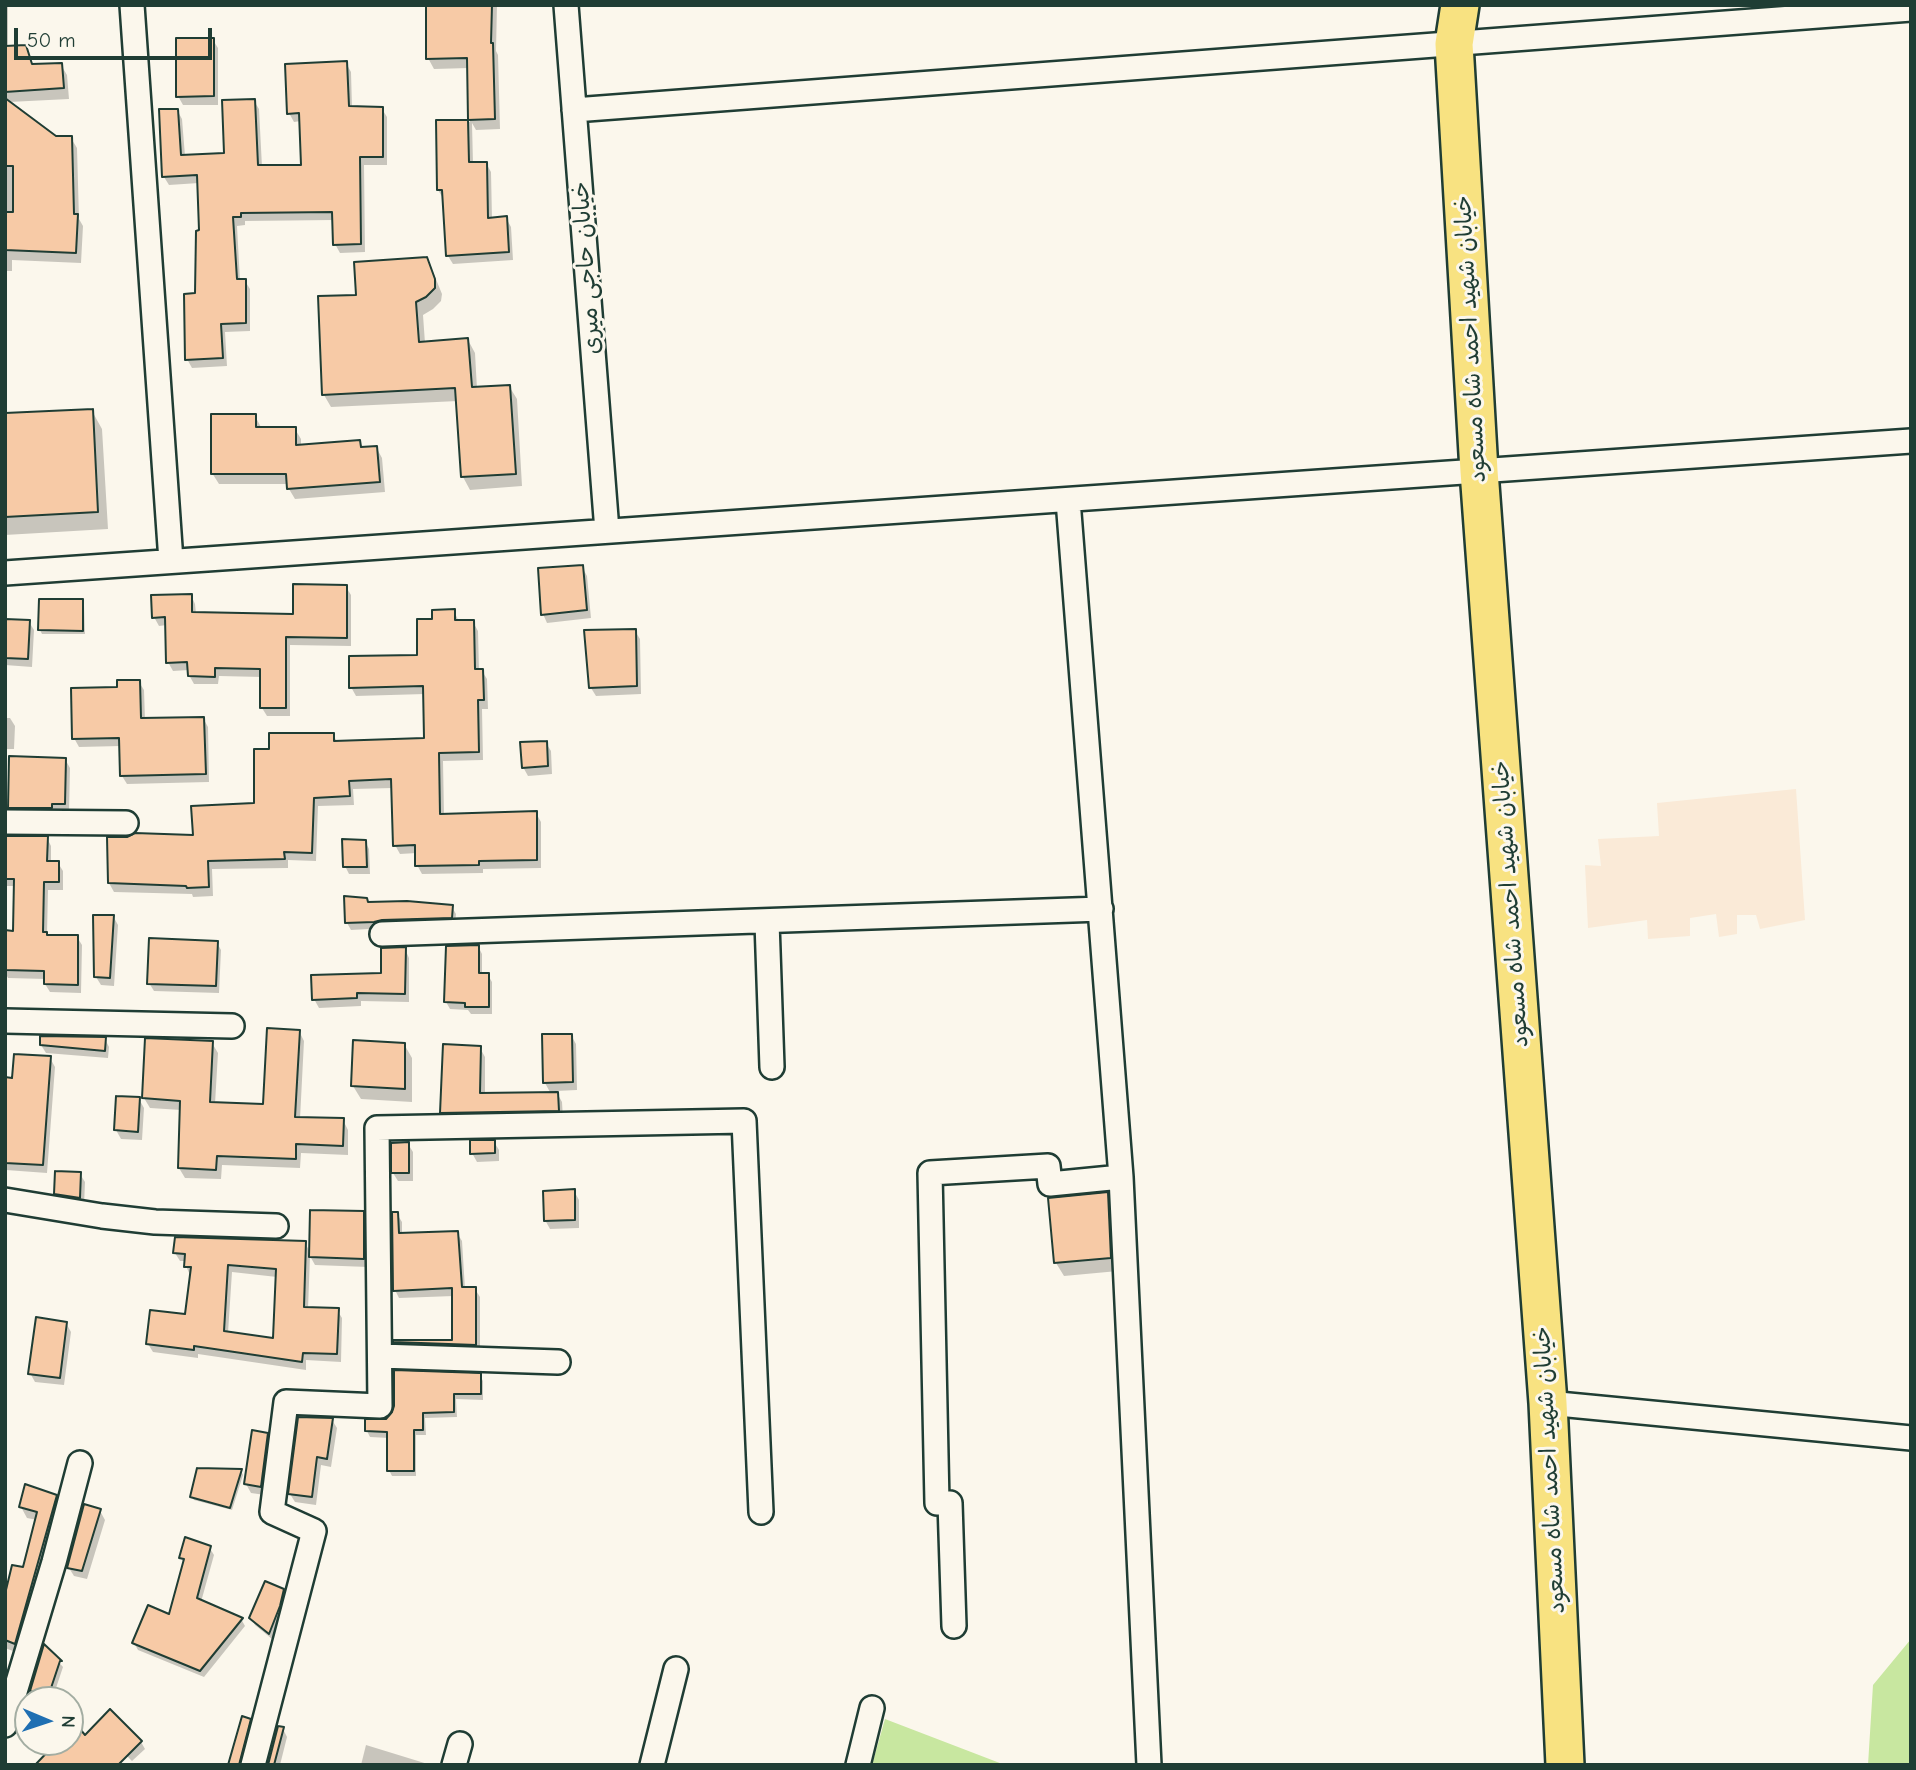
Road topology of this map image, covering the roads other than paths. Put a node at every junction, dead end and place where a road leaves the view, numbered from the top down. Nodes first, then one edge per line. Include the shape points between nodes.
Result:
1 (132, 5) edge
2 (566, 5) edge
3 (1440, 5) edge
4 (1460, 5) edge
5 (1911, 9) edge
6 (1454, 44) junction
7 (574, 110) junction
8 (1911, 441) edge
9 (1479, 471) junction
10 (1068, 500) junction
11 (607, 531) junction
12 (171, 561) junction
13 (5, 573) edge
14 (5, 822) edge
15 (126, 823) dead end
16 (1101, 909) junction
17 (767, 922) junction
18 (382, 934) dead end
19 (5, 1021) edge
20 (232, 1026) dead end
21 (772, 1067) dead end
22 (1121, 1177) junction
23 (5, 1200) edge
24 (276, 1226) dead end
25 (380, 1356) junction
26 (558, 1362) dead end
27 (1548, 1403) junction
28 (1911, 1438) edge
29 (80, 1464) dead end
30 (761, 1512) dead end
31 (954, 1626) dead end
32 (676, 1669) dead end
33 (872, 1708) dead end
34 (5, 1725) edge
35 (253, 1765) edge
36 (653, 1765) edge
37 (858, 1765) edge
38 (1149, 1765) edge
39 (1565, 1765) edge

1 - 12 street
2 - 7 street, خیابان حاجی میری
3 - 6 main road, خیابان شهید احمد شاه مسعود
4 - 6 main road, خیابان شهید احمد شاه مسعود
5 - 6 street
6 - 7 street
6 - 9 main road, خیابان شهید احمد شاه مسعود
7 - 11 street, خیابان حاجی میری
8 - 9 street
9 - 10 street
9 - 27 main road, خیابان شهید احمد شاه مسعود
10 - 11 street
10 - 16 street
11 - 12 street
12 - 13 street
14 - 15 street
16 - 17 street
16 - 22 street
17 - 18 street
17 - 21 street
19 - 20 street
22 - 31 street via 1051,1184 1048,1166 930,1173 937,1503 950,1503
22 - 38 street
23 - 24 street via 155,1222
25 - 26 street
25 - 30 street via 377,1129 744,1121
25 - 35 street via 380,1406 286,1402 272,1512 314,1531
27 - 28 street
27 - 39 main road, خیابان شهید احمد شاه مسعود
29 - 34 street
32 - 36 street
33 - 37 street

